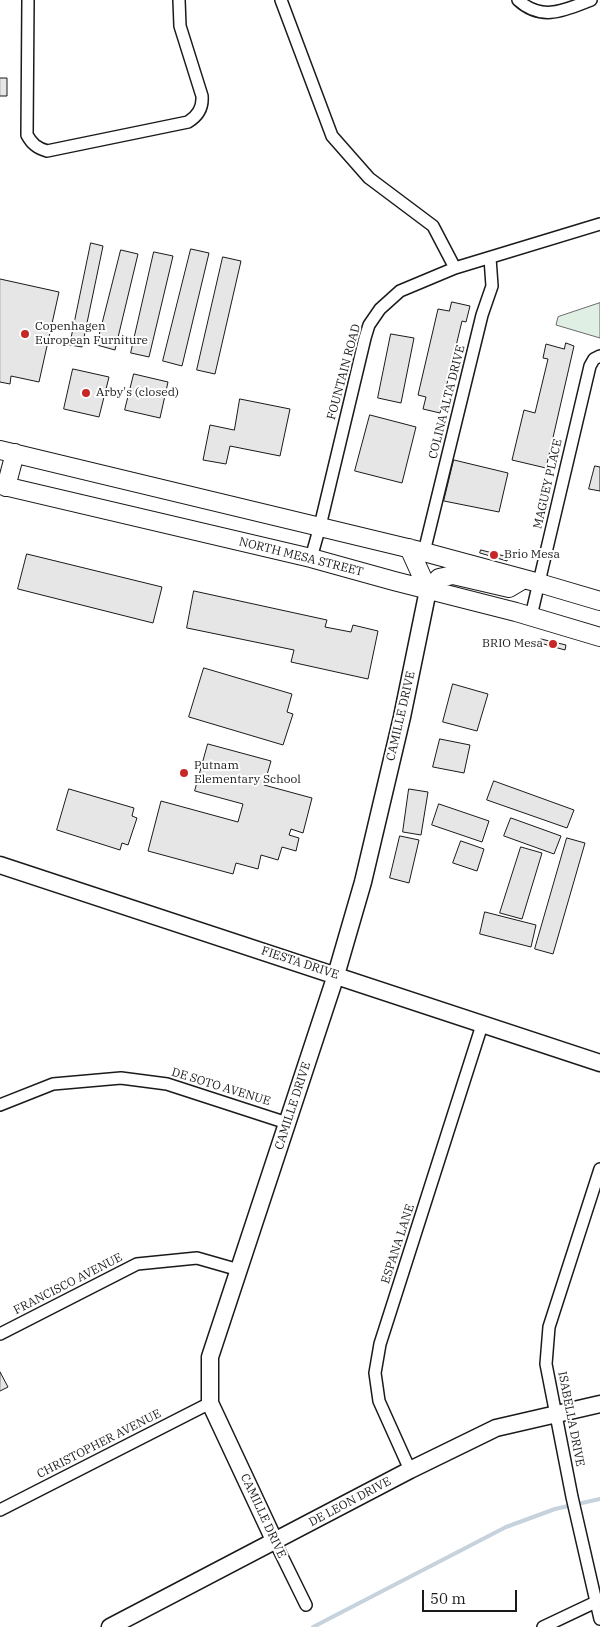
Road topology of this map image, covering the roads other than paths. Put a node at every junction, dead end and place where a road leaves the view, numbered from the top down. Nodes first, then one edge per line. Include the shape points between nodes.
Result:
1 (28, 0) edge
2 (180, 0) edge
3 (281, 0) edge
4 (518, 0) edge
5 (591, 0) edge
6 (600, 224) edge
7 (490, 258) junction
8 (455, 268) junction
9 (597, 357) edge
10 (8, 451) edge
11 (3, 486) edge
12 (320, 526) junction
13 (417, 550) junction
14 (311, 558) junction
15 (532, 581) junction
16 (428, 590) junction
17 (600, 601) edge
18 (531, 616) junction
19 (600, 637) edge
20 (0, 864) edge
21 (336, 975) junction
22 (482, 1025) junction
23 (600, 1063) edge
24 (0, 1104) edge
25 (287, 1123) junction
26 (600, 1169) edge
27 (239, 1270) junction
28 (0, 1334) edge
29 (210, 1403) junction
30 (600, 1404) edge
31 (555, 1413) junction
32 (410, 1470) junction
33 (0, 1510) edge
34 (275, 1542) junction
35 (598, 1600) edge
36 (306, 1605) dead end
37 (600, 1619) edge
38 (110, 1627) edge
39 (543, 1627) edge

1 - 2 street via 27,136 32,144 47,151 188,122 198,114 202,96 180,26
3 - 8 street via 332,136 368,178 434,226
4 - 5 street via 535,11 551,13
6 - 7 street, FOUNTAIN ROAD
7 - 8 street, FOUNTAIN ROAD
7 - 13 street, COLINA ALTA DRIVE via 492,286
8 - 12 street, FOUNTAIN ROAD via 400,291 380,309 369,325
9 - 15 street, MAGUEY PLACE via 590,366
10 - 11 main road
10 - 12 main road
11 - 14 main road, NORTH MESA STREET
12 - 13 main road
12 - 14 street, FOUNTAIN ROAD
13 - 15 main road
13 - 16 main road
14 - 16 main road, NORTH MESA STREET
15 - 16 main road via 509,588 453,575 439,578
15 - 17 main road
15 - 18 street, MAGUEY PLACE
16 - 18 main road, NORTH MESA STREET
16 - 21 street, CAMILLE DRIVE via 363,882
18 - 19 main road, NORTH MESA STREET
20 - 21 street, FIESTA DRIVE
21 - 22 street, FIESTA DRIVE
21 - 25 street, CAMILLE DRIVE
22 - 23 street, FIESTA DRIVE
22 - 32 street, ESPANA LANE via 380,1344 375,1374 378,1401
24 - 25 street, DE SOTO AVENUE via 53,1084 121,1078 167,1084
25 - 27 street, CAMILLE DRIVE
26 - 31 street, ISABELLA DRIVE via 549,1327 546,1364
27 - 28 street, FRANCISCO AVENUE via 198,1258 137,1264
27 - 29 street, CAMILLE DRIVE via 210,1357
29 - 33 street, CHRISTOPHER AVENUE
29 - 34 street, CAMILLE DRIVE
30 - 31 street, DE LEON DRIVE
31 - 32 street, DE LEON DRIVE via 496,1428
31 - 35 street, ISABELLA DRIVE
32 - 34 street, DE LEON DRIVE
34 - 36 street, CAMILLE DRIVE
34 - 38 street, DE LEON DRIVE
35 - 37 street, ISABELLA DRIVE
35 - 39 street

